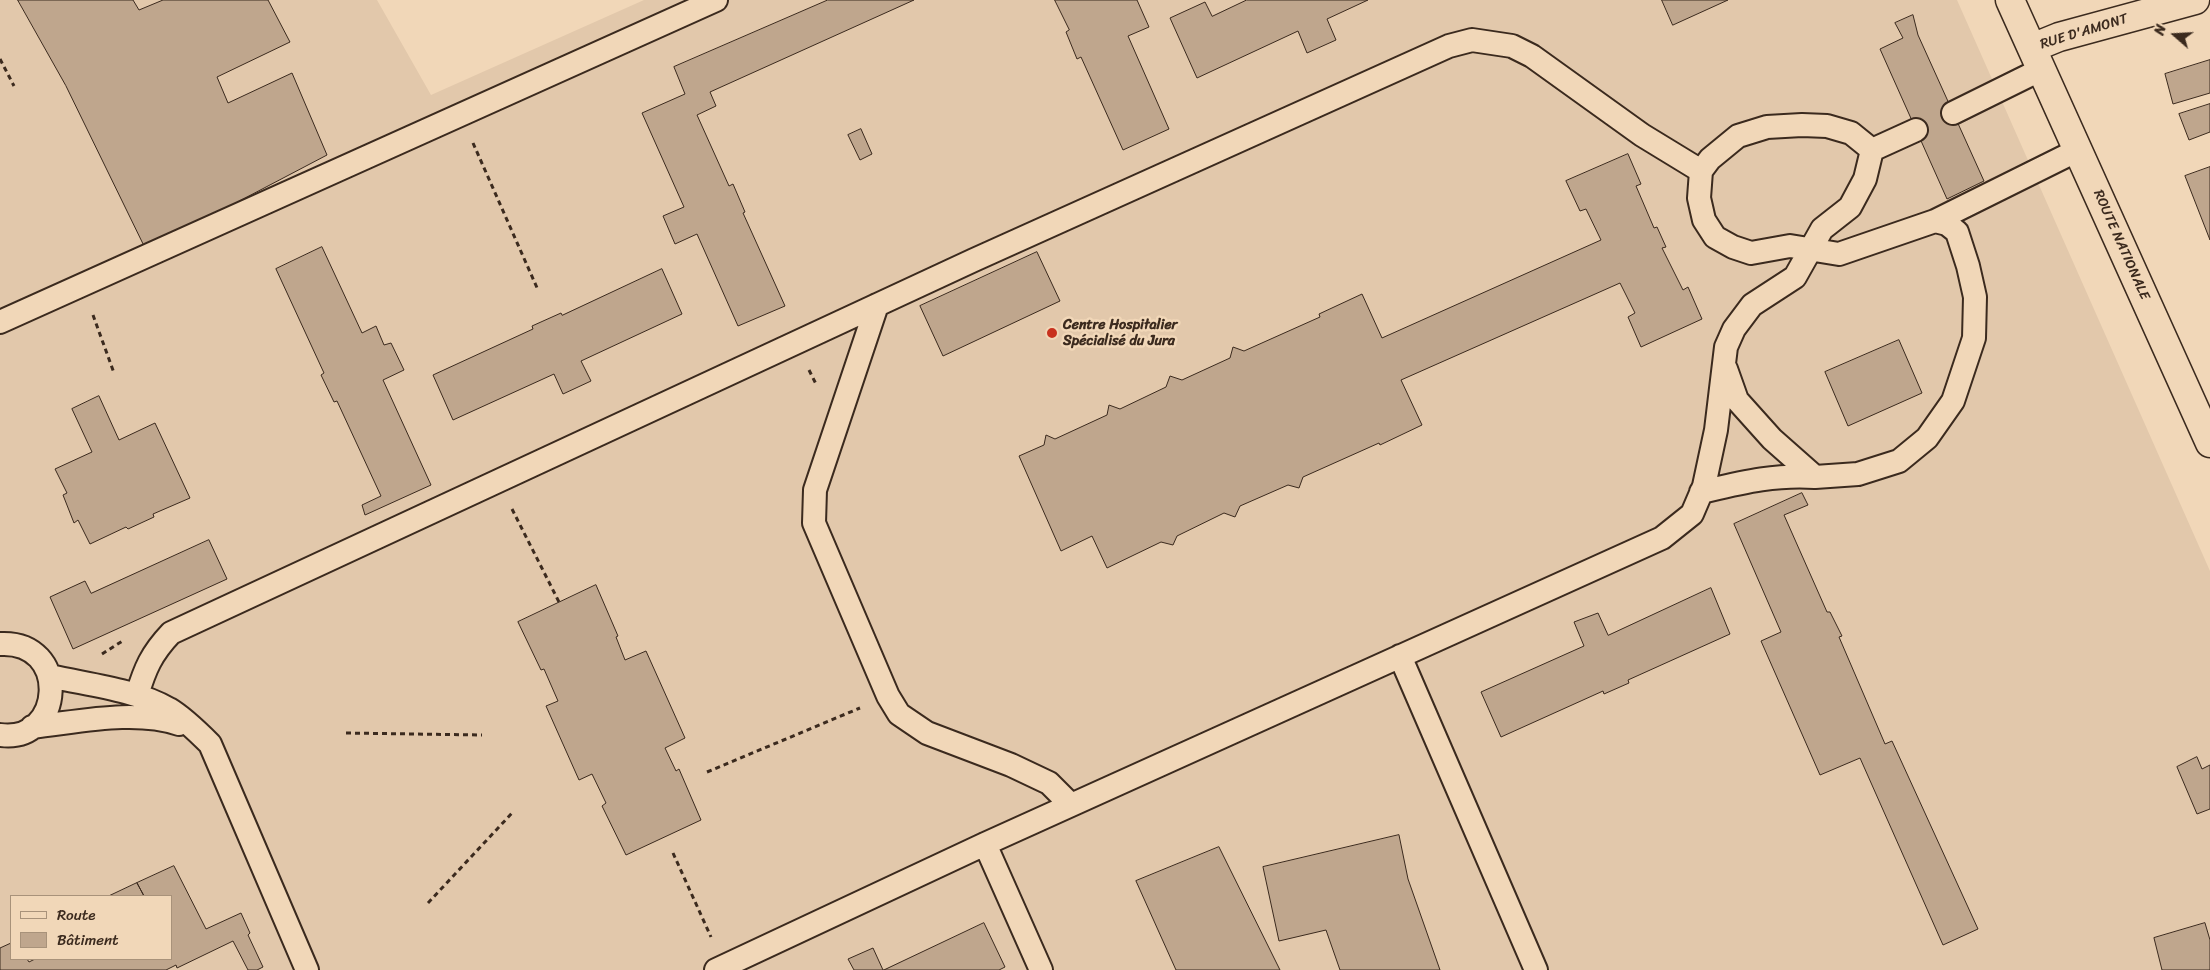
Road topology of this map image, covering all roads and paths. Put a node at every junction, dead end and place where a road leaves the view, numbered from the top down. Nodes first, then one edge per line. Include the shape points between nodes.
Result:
1 (716, 0) edge
2 (2010, 0) edge
3 (2195, 0) edge
4 (0, 59) edge
5 (2037, 59) junction
6 (14, 86) dead end
7 (1953, 113) dead end
8 (460, 115) junction
9 (1916, 130) dead end
10 (1872, 150) junction
11 (2078, 150) junction
12 (1701, 171) junction
13 (1935, 222) junction
14 (1811, 251) junction
15 (81, 285) junction
16 (538, 290) dead end
17 (877, 305) junction
18 (0, 322) edge
19 (796, 343) junction
20 (1724, 364) junction
21 (114, 373) dead end
22 (836, 426) junction
23 (2210, 443) edge
24 (1815, 476) junction
25 (498, 482) junction
26 (1701, 492) junction
27 (559, 602) dead end
28 (0, 644) edge
29 (1400, 656) junction
30 (50, 676) junction
31 (137, 695) junction
32 (888, 696) junction
33 (32, 727) junction
34 (195, 729) junction
35 (346, 733) dead end
36 (0, 735) edge
37 (482, 735) dead end
38 (707, 772) dead end
39 (1071, 805) junction
40 (513, 812) dead end
41 (985, 844) junction
42 (673, 853) dead end
43 (428, 903) dead end
44 (721, 968) edge
45 (307, 970) edge
46 (1042, 970) edge
47 (1536, 970) edge

1 - 8 lane
2 - 5 main road, ROUTE NATIONALE
3 - 5 main road, RUE D'AMONT via 2059,37
4 - 6 path
5 - 7 lane
5 - 11 main road, ROUTE NATIONALE
8 - 15 lane
8 - 16 path
9 - 10 lane
10 - 12 lane via 1851,133 1827,126 1767,127 1738,136 1710,159
10 - 14 lane via 1865,179 1850,206 1822,230
11 - 13 lane
11 - 23 main road, ROUTE NATIONALE
12 - 14 lane via 1699,198 1704,220 1715,237 1751,253 1790,246
12 - 17 lane via 1642,135 1532,56 1512,46 1472,40 1422,58
13 - 14 lane via 1839,254
13 - 24 lane via 1948,224 1957,232 1975,297 1974,338 1953,401 1928,438 1899,461 1858,474
14 - 20 lane via 1795,277 1752,305 1738,323 1726,348
15 - 18 lane
15 - 21 path
17 - 19 lane
17 - 22 lane
19 - 22 path
19 - 25 lane
20 - 24 lane via 1737,400 1772,439
20 - 26 lane via 1716,430
22 - 32 lane via 815,490 814,523
24 - 26 lane via 1758,478
25 - 27 path
25 - 31 lane via 171,633 146,666
26 - 29 lane via 1692,514 1662,538
28 - 30 lane via 17,644 31,651
29 - 39 lane
29 - 47 lane
30 - 31 lane
30 - 33 lane via 50,704
31 - 34 lane via 169,709
32 - 38 path
32 - 39 lane via 899,714 927,734 1011,765 1048,783
33 - 34 lane via 123,717 164,718
33 - 36 lane via 20,733
34 - 45 lane via 210,744
35 - 37 path
39 - 41 lane
40 - 43 path
41 - 44 lane
41 - 46 lane
42 - 44 path

